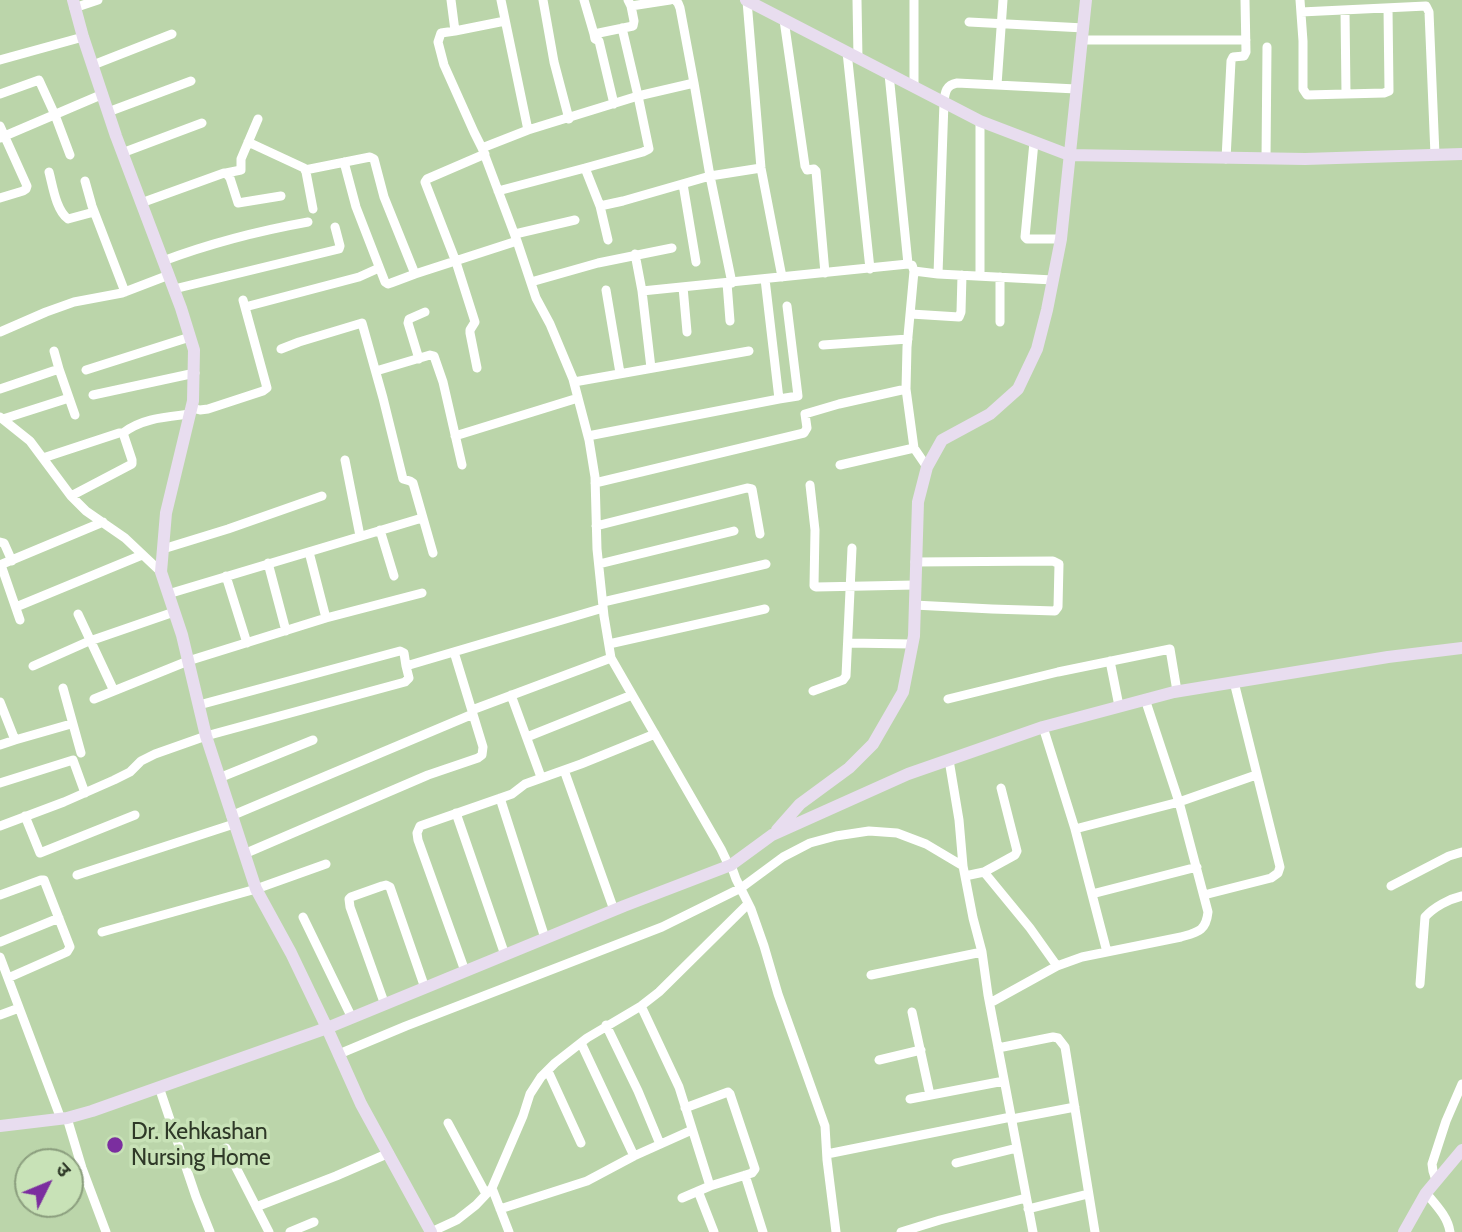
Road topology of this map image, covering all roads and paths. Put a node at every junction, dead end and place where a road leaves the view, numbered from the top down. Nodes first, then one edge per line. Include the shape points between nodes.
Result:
1 (98, 0) edge
2 (451, 0) edge
3 (501, 0) edge
4 (543, 0) edge
5 (584, 0) edge
6 (670, 0) edge
7 (676, 0) edge
8 (747, 0) edge
9 (857, 0) edge
10 (914, 0) edge
11 (1003, 0) edge
12 (1086, 0) edge
13 (1245, 0) edge
14 (1300, 0) edge
15 (629, 3) edge
16 (73, 4) edge
17 (1388, 8) junction
18 (1345, 10) junction
19 (1301, 12) junction
20 (784, 20) junction
21 (505, 21) junction
22 (970, 22) dead end
23 (1002, 23) junction
24 (622, 28) junction
25 (456, 31) junction
26 (172, 34) dead end
27 (594, 34) junction
28 (1083, 34) junction
29 (82, 37) junction
30 (1246, 40) junction
31 (1267, 47) dead end
32 (853, 55) junction
33 (0, 60) edge
34 (93, 65) junction
35 (889, 74) junction
36 (191, 81) dead end
37 (694, 83) junction
38 (997, 85) junction
39 (914, 87) junction
40 (1076, 89) junction
41 (0, 94) edge
42 (103, 94) junction
43 (1346, 94) junction
44 (638, 96) junction
45 (944, 102) junction
46 (614, 104) junction
47 (108, 112) junction
48 (55, 115) junction
49 (258, 119) dead end
50 (569, 119) junction
51 (980, 121) junction
52 (202, 123) dead end
53 (0, 126) edge
54 (528, 130) junction
55 (2, 137) edge
56 (248, 142) junction
57 (1034, 142) junction
58 (483, 151) junction
59 (122, 153) junction
60 (1462, 154) edge
61 (70, 155) dead end
62 (1069, 155) junction
63 (1435, 155) junction
64 (1226, 159) junction
65 (1266, 159) junction
66 (344, 162) junction
67 (585, 168) junction
68 (761, 168) junction
69 (305, 170) junction
70 (49, 172) dead end
71 (226, 173) junction
72 (710, 176) junction
73 (85, 181) dead end
74 (683, 184) junction
75 (498, 191) junction
76 (281, 196) dead end
77 (0, 198) edge
78 (141, 203) junction
79 (600, 206) junction
80 (313, 209) dead end
81 (94, 212) junction
82 (575, 220) dead end
83 (308, 222) dead end
84 (335, 227) dead end
85 (516, 237) junction
86 (1061, 239) junction
87 (608, 240) dead end
88 (672, 248) dead end
89 (635, 254) junction
90 (163, 261) junction
91 (456, 262) junction
92 (696, 262) dead end
93 (379, 268) junction
94 (870, 268) junction
95 (911, 268) junction
96 (825, 273) junction
97 (415, 274) junction
98 (938, 274) junction
99 (169, 275) junction
100 (962, 275) junction
101 (979, 276) junction
102 (782, 277) junction
103 (1000, 277) junction
104 (765, 279) junction
105 (1053, 280) junction
106 (531, 282) junction
107 (729, 283) junction
108 (683, 287) junction
109 (174, 289) junction
110 (606, 290) dead end
111 (642, 291) junction
112 (125, 292) junction
113 (787, 306) dead end
114 (425, 312) dead end
115 (911, 314) junction
116 (730, 321) dead end
117 (1000, 322) dead end
118 (0, 332) edge
119 (687, 332) dead end
120 (190, 337) junction
121 (908, 339) junction
122 (823, 345) dead end
123 (281, 349) dead end
124 (54, 351) dead end
125 (749, 351) dead end
126 (419, 359) junction
127 (477, 368) dead end
128 (651, 368) junction
129 (58, 369) junction
130 (86, 370) dead end
131 (376, 371) junction
132 (195, 373) junction
133 (620, 373) junction
134 (574, 382) junction
135 (0, 389) edge
136 (906, 389) junction
137 (93, 395) dead end
138 (798, 397) junction
139 (69, 398) junction
140 (578, 398) junction
141 (779, 399) junction
142 (191, 411) junction
143 (805, 414) junction
144 (75, 415) dead end
145 (2, 418) edge
146 (123, 433) junction
147 (455, 436) junction
148 (588, 436) junction
149 (914, 448) junction
150 (43, 458) junction
151 (345, 460) dead end
152 (462, 465) dead end
153 (840, 465) dead end
154 (927, 467) junction
155 (594, 483) junction
156 (810, 485) dead end
157 (71, 496) junction
158 (322, 496) dead end
159 (422, 518) junction
160 (103, 522) junction
161 (596, 526) junction
162 (380, 530) junction
163 (734, 531) dead end
164 (760, 534) dead end
165 (360, 536) junction
166 (0, 542) edge
167 (852, 548) dead end
168 (163, 549) junction
169 (309, 552) junction
170 (433, 553) dead end
171 (142, 555) junction
172 (12, 561) junction
173 (915, 562) junction
174 (268, 563) junction
175 (599, 564) junction
176 (766, 564) dead end
177 (1, 565) edge
178 (161, 572) junction
179 (226, 576) junction
180 (394, 576) dead end
181 (915, 585) junction
182 (851, 586) junction
183 (422, 593) dead end
184 (168, 594) junction
185 (603, 605) junction
186 (914, 605) junction
187 (16, 607) junction
188 (765, 609) dead end
189 (174, 612) junction
190 (78, 614) dead end
191 (326, 618) junction
192 (20, 620) dead end
193 (286, 631) junction
194 (90, 641) junction
195 (247, 643) junction
196 (848, 643) junction
197 (609, 644) junction
198 (912, 644) junction
199 (1462, 648) edge
200 (454, 652) junction
201 (611, 658) junction
202 (188, 660) junction
203 (1110, 661) junction
204 (33, 666) dead end
205 (406, 666) junction
206 (1234, 682) junction
207 (63, 688) dead end
208 (114, 691) junction
209 (813, 691) dead end
210 (1177, 691) junction
211 (511, 695) junction
212 (632, 695) junction
213 (94, 699) dead end
214 (948, 699) dead end
215 (1145, 699) junction
216 (0, 702) edge
217 (200, 705) junction
218 (1119, 706) junction
219 (472, 712) junction
220 (71, 724) junction
221 (1044, 727) junction
222 (655, 734) junction
223 (206, 736) junction
224 (527, 737) junction
225 (15, 740) junction
226 (313, 740) dead end
227 (0, 745) edge
228 (80, 753) dead end
229 (949, 760) junction
230 (564, 770) junction
231 (1256, 775) junction
232 (541, 777) junction
233 (219, 778) junction
234 (0, 783) edge
235 (1001, 788) dead end
236 (85, 793) junction
237 (500, 798) junction
238 (1179, 802) junction
239 (457, 813) junction
240 (135, 815) dead end
241 (25, 816) junction
242 (233, 820) junction
243 (0, 826) edge
244 (1074, 829) junction
245 (772, 835) junction
246 (1462, 852) edge
247 (244, 854) junction
248 (326, 863) dead end
249 (730, 866) junction
250 (963, 866) junction
251 (1196, 867) junction
252 (985, 872) junction
253 (77, 875) dead end
254 (965, 876) junction
255 (1391, 886) dead end
256 (741, 888) junction
257 (256, 889) junction
258 (1092, 894) junction
259 (0, 895) edge
260 (1205, 895) junction
261 (1462, 896) edge
262 (748, 904) junction
263 (614, 910) junction
264 (303, 917) dead end
265 (59, 919) junction
266 (102, 932) dead end
267 (545, 938) junction
268 (0, 942) edge
269 (982, 952) junction
270 (1107, 952) junction
271 (505, 955) junction
272 (0, 957) edge
273 (1057, 966) junction
274 (465, 971) junction
275 (871, 975) dead end
276 (8, 978) junction
277 (1420, 984) dead end
278 (425, 988) junction
279 (990, 1003) junction
280 (385, 1004) junction
281 (641, 1006) junction
282 (19, 1008) junction
283 (912, 1012) dead end
284 (0, 1015) edge
285 (352, 1018) junction
286 (606, 1025) junction
287 (327, 1028) junction
288 (581, 1043) junction
289 (998, 1048) junction
290 (921, 1050) junction
291 (339, 1054) junction
292 (879, 1060) dead end
293 (548, 1071) junction
294 (1004, 1081) junction
295 (1462, 1084) edge
296 (159, 1087) junction
297 (930, 1095) junction
298 (910, 1099) dead end
299 (1074, 1107) junction
300 (685, 1108) junction
301 (1011, 1118) junction
302 (64, 1119) junction
303 (448, 1123) dead end
304 (0, 1126) edge
305 (692, 1130) junction
306 (581, 1143) dead end
307 (660, 1144) junction
308 (226, 1148) dead end
309 (1017, 1148) junction
310 (1462, 1150) edge
311 (389, 1153) junction
312 (827, 1154) junction
313 (634, 1156) junction
314 (956, 1163) dead end
315 (745, 1175) junction
316 (1436, 1181) junction
317 (710, 1186) junction
318 (489, 1191) junction
319 (698, 1192) junction
320 (1426, 1193) junction
321 (1088, 1194) junction
322 (682, 1198) dead end
323 (1026, 1198) junction
324 (256, 1207) junction
325 (500, 1209) junction
326 (1028, 1209) junction
327 (314, 1222) dead end
328 (106, 1232) edge
329 (210, 1232) edge
330 (269, 1232) edge
331 (290, 1232) edge
332 (431, 1232) edge
333 (509, 1232) edge
334 (714, 1232) edge
335 (763, 1232) edge
336 (836, 1232) edge
337 (901, 1232) edge
338 (1032, 1232) edge
339 (1096, 1232) edge
340 (1404, 1232) edge
341 (1450, 1232) edge

1 - 16 street
2 - 25 street
3 - 21 street
4 - 50 street
5 - 27 street
6 - 15 street
7 - 37 street
8 - 20 street
8 - 68 street
9 - 32 street
10 - 39 street
11 - 23 street
12 - 28 street
13 - 30 street
14 - 19 street
15 - 24 street via 634,24
16 - 29 street
17 - 18 street
17 - 43 street via 1390,89
17 - 63 street via 1423,5 1428,9
18 - 19 street
18 - 43 street
19 - 43 street via 1304,92
20 - 32 street
20 - 96 street via 805,166 817,173
21 - 25 street
21 - 54 street
22 - 23 street
23 - 28 street
23 - 38 street
24 - 27 street
24 - 44 street
25 - 58 street via 441,33 438,42
26 - 34 street
27 - 46 street
28 - 30 street
28 - 40 street
29 - 33 street
29 - 34 street
30 - 64 street via 1245,54 1231,61
31 - 65 street
32 - 35 street
32 - 94 street
34 - 42 street
35 - 39 street
35 - 95 street
36 - 47 street
37 - 44 street
37 - 72 street
38 - 40 street
38 - 45 street via 951,84
39 - 45 street
40 - 62 street
41 - 48 street via 39,80
42 - 47 street
42 - 48 street
44 - 46 street
44 - 67 street via 649,149
45 - 51 street
45 - 98 street
46 - 50 street
47 - 59 street
48 - 55 street
48 - 61 street
49 - 56 street
50 - 54 street
51 - 57 street
51 - 101 street
52 - 59 street
53 - 55 street
54 - 58 street
55 - 77 street via 27,186
56 - 69 street
56 - 71 street via 240,170
57 - 62 street
57 - 86 street via 1025,237
58 - 75 street
58 - 91 street via 425,182
59 - 78 street
60 - 63 street
62 - 64 street
62 - 86 street
63 - 65 street
64 - 65 street
66 - 69 street
66 - 93 street
66 - 97 street via 374,159
67 - 75 street
67 - 79 street
68 - 72 street
68 - 102 street
69 - 80 street
70 - 81 street via 64,217
71 - 76 street via 238,203
71 - 78 street
72 - 74 street
72 - 107 street
73 - 81 street
74 - 79 street
74 - 92 street
75 - 85 street
78 - 90 street
79 - 87 street
81 - 112 street
82 - 85 street
83 - 90 street via 222,241
84 - 109 street via 339,249
85 - 91 street
85 - 106 street
86 - 105 street
88 - 89 street
89 - 106 street
89 - 111 street
90 - 99 street
91 - 97 street
91 - 127 street via 475,322 470,330
93 - 97 street via 388,284
93 - 142 street via 359,277 244,304 267,388 208,410
94 - 95 street
94 - 96 street
95 - 98 street
95 - 115 street
96 - 102 street
98 - 100 street
99 - 109 street
99 - 112 street
100 - 101 street
100 - 115 street via 959,317
101 - 103 street
102 - 104 street
103 - 105 street
103 - 117 street
104 - 107 street
104 - 141 street
105 - 154 street via 1037,349 1018,389 990,414 942,440
106 - 134 street
107 - 108 street
107 - 116 street
108 - 111 street
108 - 119 street
109 - 120 street
110 - 133 street
111 - 128 street
112 - 118 street via 75,302
113 - 138 street
114 - 126 street via 408,323
115 - 121 street
120 - 130 street
120 - 132 street
121 - 122 street
121 - 136 street
123 - 131 street via 362,323
124 - 129 street
125 - 128 street
126 - 131 street
126 - 147 street via 432,355 435,359
128 - 133 street
129 - 135 street
129 - 139 street
131 - 159 street via 403,479 413,483
132 - 137 street
132 - 142 street
133 - 134 street
134 - 140 street
136 - 143 street
136 - 149 street
138 - 141 street
138 - 143 street
139 - 144 street
139 - 145 street
140 - 147 street
140 - 148 street
141 - 148 street
142 - 146 street via 139,423
142 - 168 street via 166,513
143 - 155 street via 804,433
145 - 150 street
146 - 150 street
146 - 157 street via 132,464
147 - 152 street
148 - 155 street
149 - 153 street
149 - 154 street
150 - 157 street
151 - 165 street
154 - 173 street via 918,502
155 - 161 street
156 - 182 street via 814,586
157 - 160 street
158 - 168 street
159 - 162 street
159 - 170 street
160 - 171 street
160 - 172 street
161 - 164 street via 747,488 752,489
161 - 175 street
162 - 165 street
162 - 180 street
163 - 175 street
165 - 169 street
166 - 172 street
167 - 182 street
168 - 178 street
169 - 174 street
169 - 191 street
171 - 178 street
171 - 187 street
172 - 177 street
173 - 181 street
173 - 186 street via 1054,561 1059,571 1055,611
174 - 179 street
174 - 193 street
175 - 185 street
176 - 185 street
177 - 187 street
178 - 184 street
179 - 184 street
179 - 195 street
181 - 182 street
181 - 186 street
182 - 196 street
183 - 191 street
184 - 189 street
185 - 197 street
185 - 200 street
186 - 198 street
187 - 192 street
188 - 197 street
189 - 194 street
189 - 202 street
190 - 194 street
191 - 193 street
193 - 195 street
194 - 204 street
194 - 208 street
195 - 202 street
196 - 198 street
196 - 209 street via 845,678
197 - 201 street
198 - 245 street via 903,692 873,744 800,804
199 - 206 street
200 - 205 street
200 - 219 street
201 - 211 street
201 - 212 street
202 - 208 street
202 - 217 street
203 - 210 street via 1170,649
203 - 214 street
203 - 218 street
205 - 217 street via 400,651
205 - 223 street via 409,678 405,682
206 - 210 street
206 - 231 street
207 - 220 street
208 - 213 street
210 - 215 street
211 - 219 street
211 - 224 street
212 - 222 street
212 - 224 street
215 - 218 street
215 - 238 street
216 - 225 street
217 - 223 street
218 - 221 street
219 - 242 street
219 - 247 street via 484,751 478,758
220 - 225 street
220 - 228 street
221 - 229 street
221 - 244 street
222 - 230 street
222 - 249 street
223 - 233 street
223 - 236 street via 141,761 130,772
224 - 232 street
225 - 227 street
226 - 233 street
229 - 245 street
229 - 250 street
230 - 232 street
230 - 263 street
231 - 238 street
231 - 260 street via 1278,857 1278,873
232 - 237 street
233 - 242 street
234 - 236 street via 73,760
235 - 252 street via 1017,851
236 - 241 street
237 - 239 street
237 - 267 street
238 - 244 street
238 - 251 street
239 - 271 street
239 - 274 street via 420,826 418,840
240 - 241 street via 40,853
241 - 243 street
242 - 247 street
242 - 253 street
244 - 258 street
245 - 249 street
246 - 255 street
247 - 257 street
248 - 257 street
249 - 256 street
249 - 263 street
250 - 254 street
250 - 256 street via 897,833 869,831 810,843 783,856
251 - 258 street
251 - 260 street
252 - 254 street
252 - 273 street
254 - 269 street
256 - 262 street
256 - 291 street via 662,927
257 - 266 street
257 - 287 street
258 - 270 street
259 - 265 street via 43,880
260 - 270 street via 1207,922 1197,933
261 - 277 street via 1425,917
262 - 281 street
262 - 312 street via 825,1126
263 - 267 street
264 - 285 street
265 - 268 street
265 - 276 street via 69,950
267 - 271 street
269 - 275 street
269 - 279 street
270 - 273 street
271 - 274 street
272 - 276 street
273 - 279 street
274 - 278 street
276 - 282 street
278 - 280 street
278 - 280 street via 390,887 351,897 350,907
279 - 289 street
280 - 285 street
281 - 286 street
281 - 300 street
282 - 284 street
282 - 302 street
283 - 290 street
285 - 287 street
286 - 288 street
286 - 307 street
287 - 291 street
287 - 296 street
288 - 293 street
288 - 313 street
289 - 294 street
289 - 299 street via 1058,1038 1065,1047
290 - 292 street
290 - 297 street
291 - 311 street
293 - 306 street
293 - 318 street via 530,1094
294 - 297 street
294 - 301 street
295 - 316 street via 1433,1164
296 - 302 street
296 - 329 street
297 - 298 street
299 - 301 street
299 - 321 street
300 - 305 street
300 - 315 street via 730,1094 755,1169
301 - 309 street
301 - 312 street
302 - 304 street
302 - 328 street
303 - 318 street
305 - 307 street
305 - 317 street
307 - 313 street
308 - 324 street
309 - 314 street
309 - 323 street
310 - 316 street
311 - 324 street
311 - 332 street
312 - 336 street
313 - 325 street via 587,1181
315 - 317 street
315 - 335 street
316 - 320 street
317 - 319 street
318 - 325 street
318 - 332 street via 457,1220
319 - 322 street
319 - 334 street
320 - 340 street
320 - 341 street via 1444,1215
321 - 326 street
321 - 339 street
323 - 326 street
323 - 337 street
324 - 330 street
325 - 333 street
326 - 338 street
327 - 331 street

